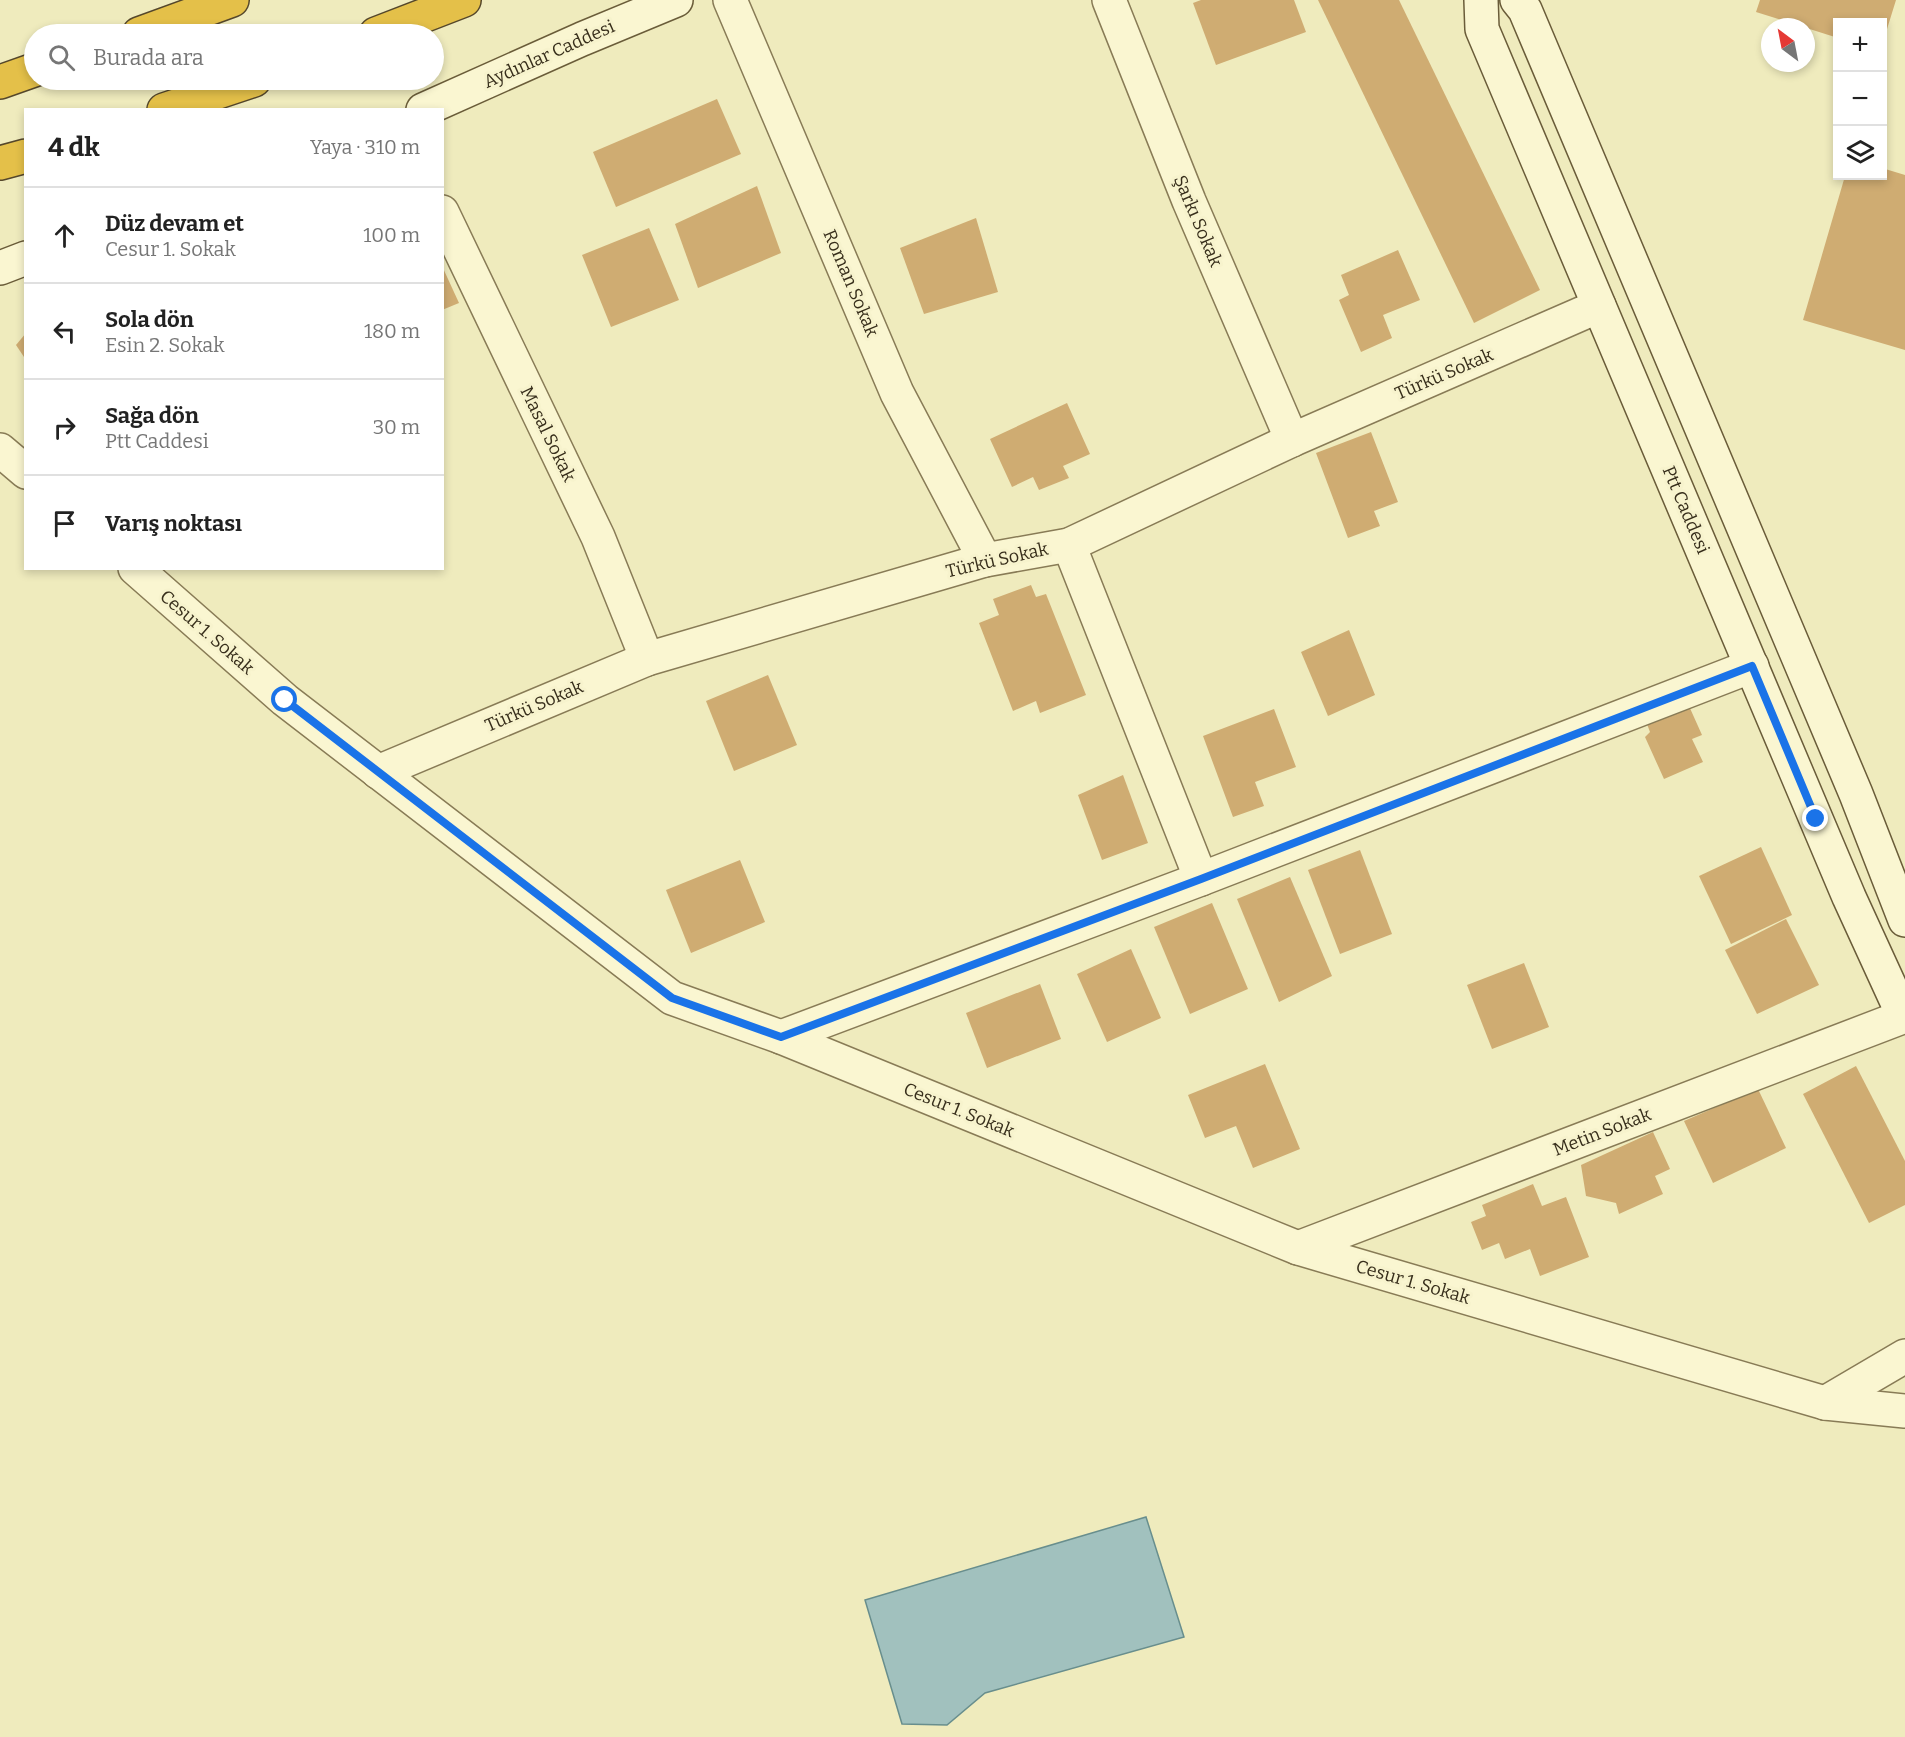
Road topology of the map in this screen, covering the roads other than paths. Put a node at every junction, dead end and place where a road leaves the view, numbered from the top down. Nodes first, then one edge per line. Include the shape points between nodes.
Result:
1 (232, 0) edge
2 (464, 0) edge
3 (676, 0) edge
4 (730, 0) edge
5 (1481, 0) edge
6 (1517, 0) edge
7 (1113, 1) edge
8 (167, 24) edge
9 (402, 24) edge
10 (24, 74) edge
11 (0, 82) edge
12 (224, 90) edge
13 (171, 108) edge
14 (427, 108) edge
15 (24, 157) edge
16 (0, 163) edge
17 (444, 216) edge
18 (24, 259) edge
19 (0, 268) edge
20 (1599, 306) junction
21 (1292, 440) junction
22 (0, 450) edge
23 (24, 470) edge
24 (1069, 545) junction
25 (985, 560) junction
26 (137, 570) edge
27 (647, 659) junction
28 (1752, 666) junction
29 (378, 772) junction
30 (1201, 879) junction
31 (1905, 921) edge
32 (1905, 1016) edge
33 (781, 1037) junction
34 (1299, 1248) junction
35 (1905, 1356) edge
36 (1825, 1403) junction
37 (1905, 1411) edge

1 - 8 highway
2 - 9 highway
3 - 14 street, Aydınlar Caddesi
4 - 25 street, Roman Sokak via 897,393
5 - 20 street, Ptt Caddesi via 1482,29
6 - 31 street via 1530,21 1851,783
7 - 21 street, Şarkı Sokak via 1189,201
10 - 11 highway
12 - 13 highway
15 - 16 highway
17 - 27 street, Masal Sokak via 598,537
18 - 19 street
20 - 21 street, Türkü Sokak
20 - 28 street, Ptt Caddesi
21 - 24 street, Türkü Sokak
22 - 23 street
24 - 25 street, Türkü Sokak
24 - 30 street
25 - 27 street, Türkü Sokak
26 - 29 street, Cesur 1. Sokak via 285,700
27 - 29 street, Türkü Sokak
28 - 30 street
28 - 32 street, Ptt Caddesi via 1849,897
29 - 33 street, Cesur 1. Sokak via 672,998
30 - 33 street
32 - 34 street, Metin Sokak
33 - 34 street, Cesur 1. Sokak
34 - 36 street, Cesur 1. Sokak
35 - 36 street
36 - 37 street, Cesur 1. Sokak

